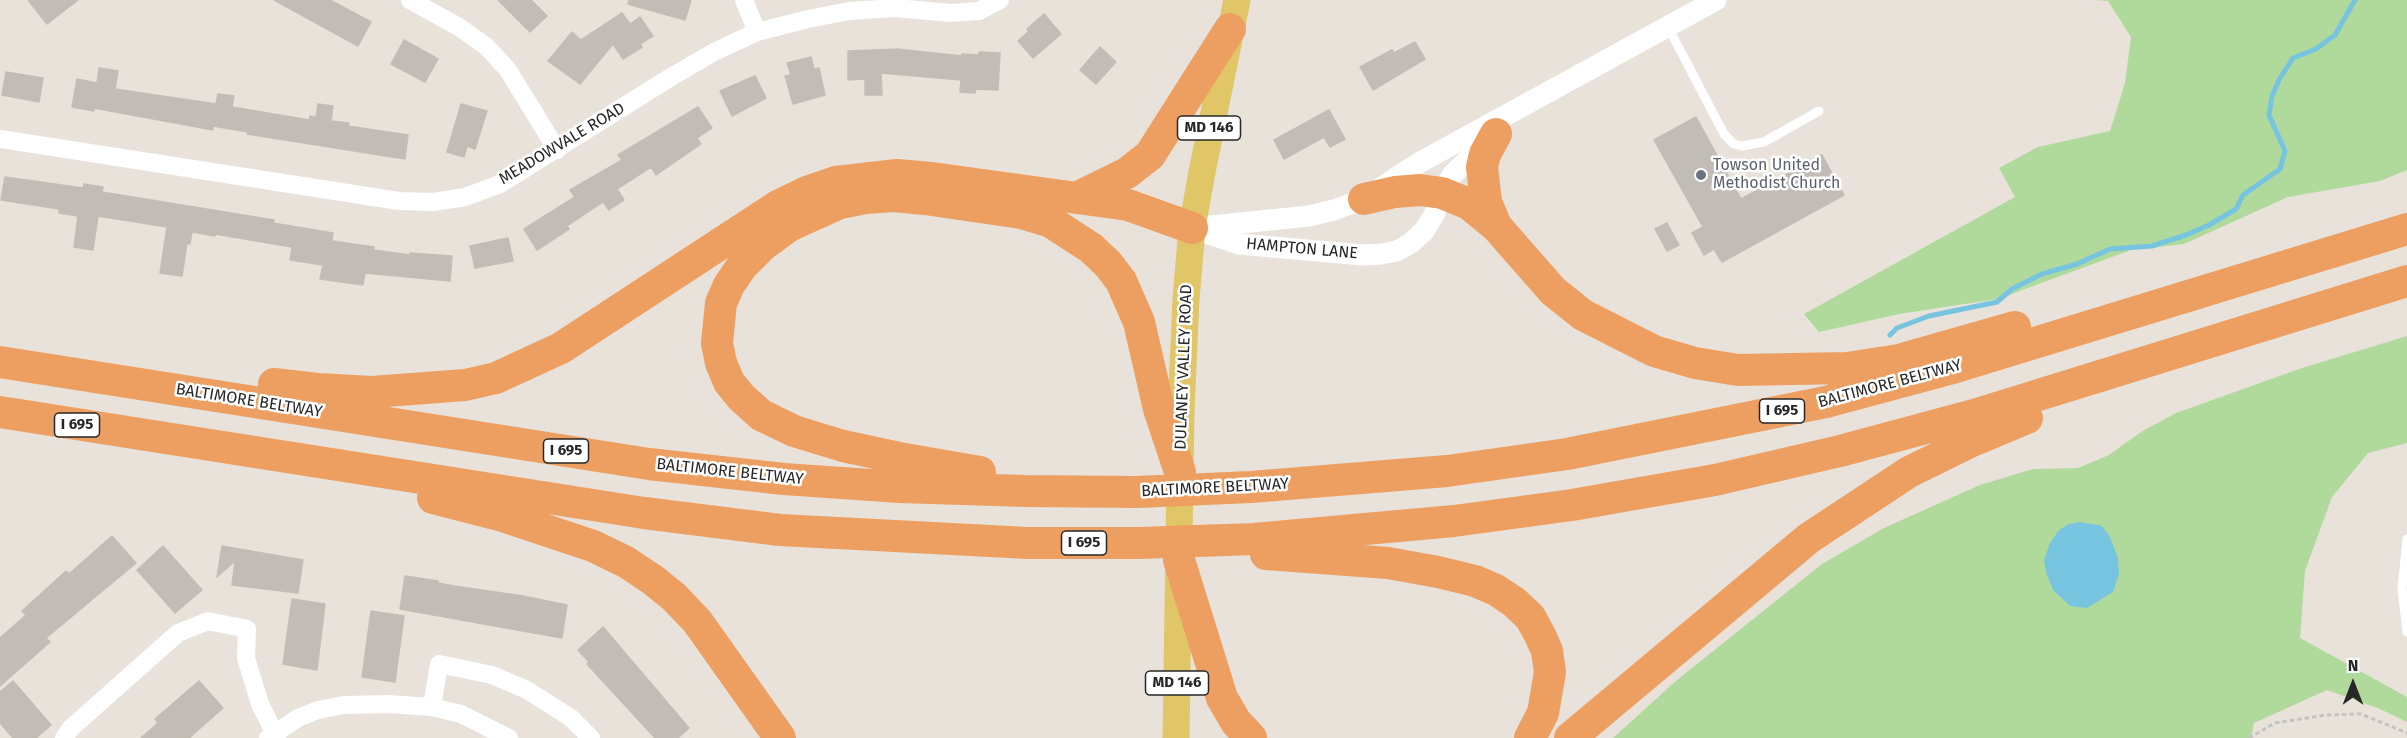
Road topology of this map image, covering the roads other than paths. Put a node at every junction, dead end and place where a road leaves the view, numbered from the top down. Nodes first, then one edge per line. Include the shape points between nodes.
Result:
1 (410, 0) edge
2 (744, 0) edge
3 (1000, 0) edge
4 (1716, 0) edge
5 (1233, 15) edge
6 (1668, 27) junction
7 (757, 33) junction
8 (1548, 94) junction
9 (1820, 111) dead end
10 (1496, 134) junction
11 (0, 139) edge
12 (556, 150) junction
13 (1442, 193) junction
14 (1078, 197) junction
15 (1364, 199) junction
16 (1496, 226) junction
17 (1192, 228) junction
18 (2407, 228) edge
19 (2407, 281) edge
20 (2242, 332) junction
21 (0, 355) edge
22 (0, 362) edge
23 (1170, 410) junction
24 (0, 412) edge
25 (0, 429) edge
26 (155, 437) junction
27 (255, 453) junction
28 (1180, 472) joint
29 (1137, 492) junction
30 (2407, 539) edge
31 (1140, 543) junction
32 (1179, 560) joint
33 (1189, 628) junction
34 (2407, 632) edge
35 (432, 708) junction
36 (273, 736) edge
37 (502, 736) edge
38 (64, 738) edge
39 (591, 738) edge
40 (780, 738) edge
41 (1176, 738) edge
42 (1251, 738) edge
43 (1530, 738) edge
44 (1570, 738) edge

1 - 12 street via 487,47 508,70
2 - 7 street
3 - 7 street, MEADOWVALE ROAD via 979,11 849,11
4 - 6 street, HAMPTON LANE
5 - 14 highway via 1150,155 1120,177
5 - 17 main road, DULANEY VALLEY ROAD / MD 146
6 - 8 street, HAMPTON LANE
6 - 9 lane via 1724,134 1734,144 1764,142
7 - 12 street, MEADOWVALE ROAD via 671,77
8 - 10 street, HAMPTON LANE
8 - 15 street, HAMPTON LANE via 1417,164
10 - 13 street, HAMPTON LANE via 1453,174
10 - 16 highway via 1482,167 1485,202
11 - 12 street, MEADOWVALE ROAD via 399,201 434,202 465,197 500,184
13 - 15 highway via 1420,190
13 - 16 highway via 1469,204
13 - 17 street, HAMPTON LANE via 1424,231 1397,251 1381,254 1239,244
14 - 17 highway via 1128,205
14 - 21 highway via 897,175 836,182 778,206 561,348 496,378 465,385 372,392 318,389
15 - 17 street, HAMPTON LANE via 1309,216
16 - 18 highway via 1553,291 1583,315 1654,351 1738,370 1847,368 1899,360 2037,321
17 - 23 main road, DULANEY VALLEY ROAD / MD 146
18 - 29 highway, BALTIMORE BELTWAY / I 695 via 1956,367 1826,402 1701,428 1567,454 1448,471
19 - 20 highway, I 695
20 - 31 highway, I 695 via 1974,415 1715,480 1432,523 1254,539
20 - 44 highway via 1972,441 1909,472 1809,538
22 - 29 highway, BALTIMORE BELTWAY / I 695 via 660,465 900,487
23 - 28 highway
23 - 29 highway via 1139,322 1108,264 1070,232 1021,213 893,196 840,203 789,226 763,245 742,266 721,303 717,343 729,382 761,415 794,431 843,446 943,467
24 - 26 highway, I 695
25 - 26 highway
26 - 27 highway, I 695
27 - 31 highway, I 695 via 780,530 1028,543
27 - 40 highway via 503,516 593,546 626,562 674,597 697,621
28 - 32 main road, DULANEY VALLEY ROAD
30 - 34 lane via 2402,589
31 - 43 highway via 1388,563 1438,572 1496,590 1530,617 1547,651 1548,693
32 - 33 highway
33 - 41 main road, MD 146
33 - 42 highway via 1222,698
35 - 36 street via 344,705 298,718
35 - 37 street via 461,714
35 - 39 street via 439,664 492,675 527,690 571,718
36 - 38 street via 246,658 247,628 208,621 178,633

